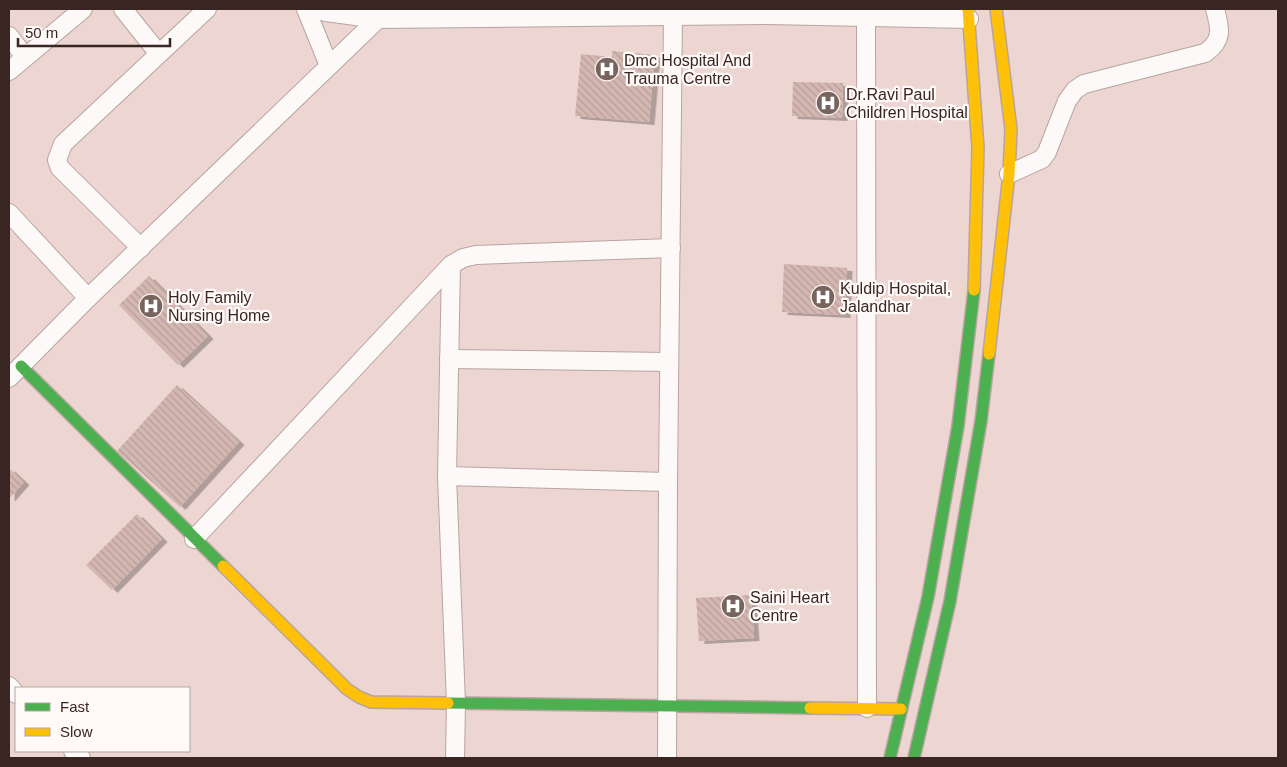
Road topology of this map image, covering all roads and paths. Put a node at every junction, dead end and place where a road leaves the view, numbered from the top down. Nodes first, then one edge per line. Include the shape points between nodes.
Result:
1 (83, 9) edge
2 (123, 9) edge
3 (207, 9) edge
4 (306, 9) edge
5 (316, 9) edge
6 (996, 9) edge
7 (1215, 9) edge
8 (767, 12) edge
9 (968, 14) edge
10 (673, 16) junction
11 (866, 18) junction
12 (378, 19) junction
13 (9, 36) edge
14 (159, 54) junction
15 (25, 57) junction
16 (330, 66) junction
17 (9, 71) edge
18 (1009, 174) junction
19 (9, 213) edge
20 (142, 248) junction
21 (671, 248) junction
22 (451, 265) junction
23 (88, 298) junction
24 (449, 360) junction
25 (669, 362) junction
26 (15, 372) edge
27 (447, 476) junction
28 (668, 482) junction
29 (194, 539) junction
30 (456, 703) junction
31 (666, 706) junction
32 (867, 708) junction
33 (901, 709) junction
34 (455, 758) edge
35 (667, 758) edge
36 (890, 758) edge
37 (914, 758) edge

1 - 15 street
2 - 14 street
3 - 14 street
4 - 16 street
5 - 12 street
6 - 18 main road via 1011,129
7 - 18 street via 1220,25 1214,46 1205,52 1084,84 1067,101 1042,159
8 - 10 street
8 - 11 street
9 - 11 street
9 - 33 main road via 978,148 974,289 958,426 928,597
10 - 12 street
10 - 21 street
11 - 32 street
12 - 16 street
13 - 15 street
14 - 20 street via 63,144 57,160 60,168
15 - 17 street
16 - 20 street
18 - 37 main road via 981,421 950,601
19 - 23 street
20 - 23 street
21 - 22 street via 476,255
21 - 25 street
22 - 24 street
22 - 29 street
23 - 26 street
24 - 25 street
24 - 27 street
25 - 28 street
26 - 29 main road
27 - 28 street
27 - 30 street
28 - 31 street
29 - 30 main road via 359,698 371,702
30 - 31 main road
30 - 34 street
31 - 32 main road
31 - 35 street
32 - 33 main road
33 - 36 main road

